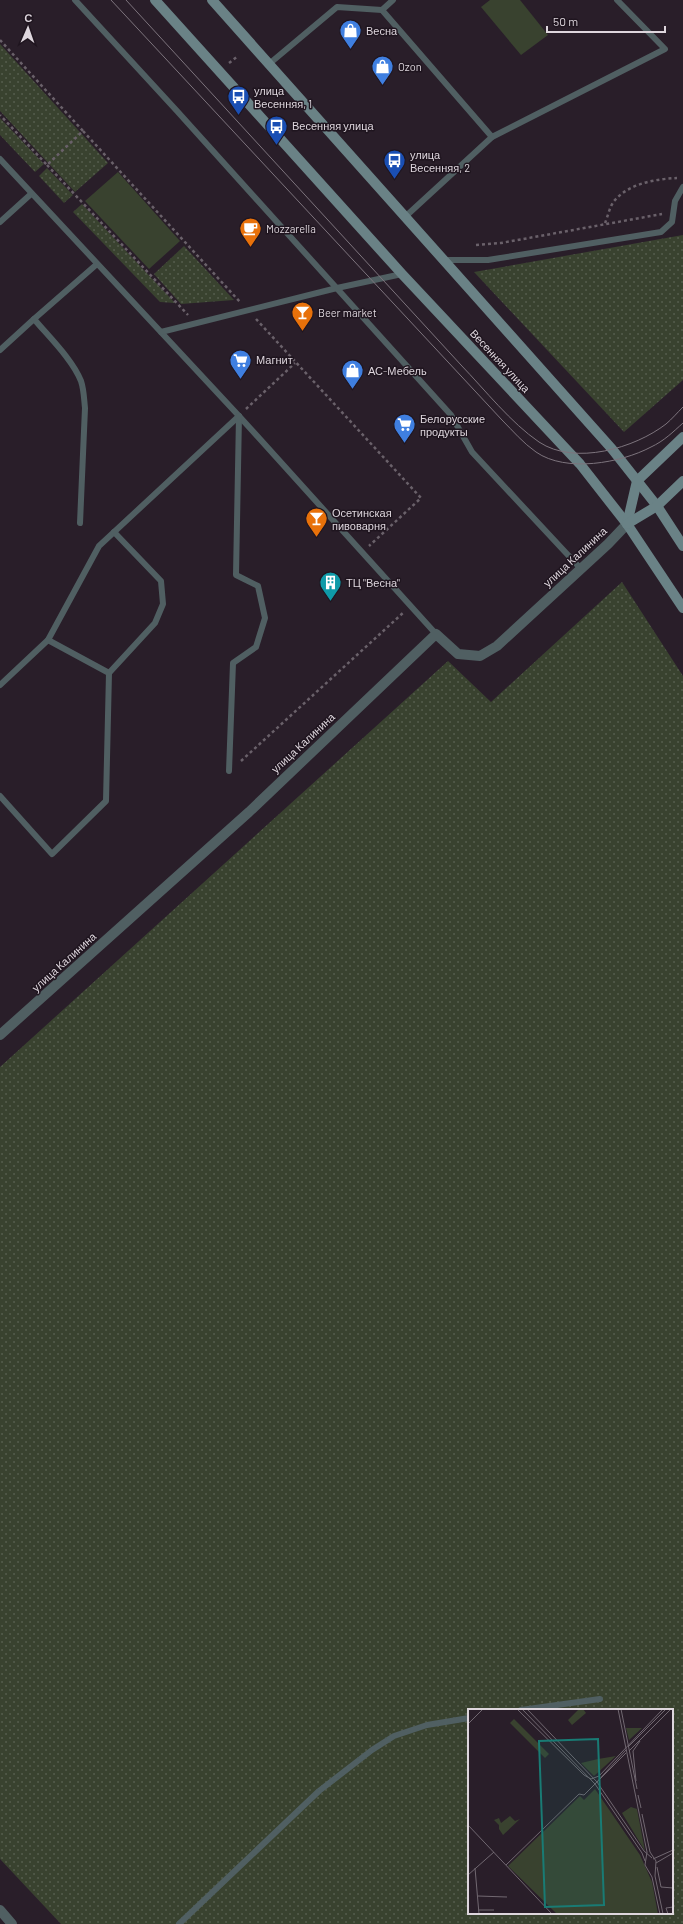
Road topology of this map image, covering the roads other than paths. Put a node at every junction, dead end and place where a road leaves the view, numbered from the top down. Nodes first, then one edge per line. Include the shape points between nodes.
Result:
1 (76, 0) edge
2 (155, 0) edge
3 (212, 0) edge
4 (336, 0) edge
5 (393, 0) edge
6 (616, 0) edge
7 (337, 7) junction
8 (382, 10) junction
9 (269, 64) junction
10 (492, 137) junction
11 (0, 159) edge
12 (683, 187) edge
13 (31, 194) junction
14 (406, 216) junction
15 (0, 222) edge
16 (446, 260) junction
17 (97, 264) junction
18 (402, 274) junction
19 (337, 288) junction
20 (34, 318) junction
21 (161, 332) junction
22 (0, 350) edge
23 (239, 416) junction
24 (683, 437) edge
25 (637, 481) junction
26 (683, 481) edge
27 (657, 506) junction
28 (80, 523) dead end
29 (627, 524) junction
30 (114, 532) junction
31 (683, 546) edge
32 (580, 569) junction
33 (683, 608) edge
34 (436, 634) junction
35 (48, 640) junction
36 (109, 673) junction
37 (0, 685) edge
38 (229, 771) road end
39 (0, 796) edge
40 (0, 1035) edge
41 (600, 1699) dead end
42 (528, 1709) edge
43 (468, 1718) edge
44 (0, 1910) edge
45 (12, 1924) edge
46 (179, 1924) edge

1 - 19 lane
2 - 18 street, Весенняя улица
3 - 9 street
4 - 7 lane
5 - 8 lane
6 - 10 lane via 665,49
7 - 8 lane
7 - 9 lane
8 - 10 lane
9 - 14 street
10 - 14 lane
11 - 13 lane
12 - 16 lane via 675,201 672,222 661,232 488,260
13 - 15 lane
13 - 17 lane
14 - 16 street
16 - 25 street via 612,449
17 - 20 lane
17 - 21 lane
18 - 19 lane
18 - 29 street, Весенняя улица via 580,464
19 - 21 lane
19 - 32 lane via 451,416 472,452
20 - 22 lane
20 - 28 lane via 72,365 84,392
21 - 23 lane
23 - 30 lane
23 - 34 lane
23 - 38 lane via 236,575 258,586 265,618 256,647 234,663
24 - 25 street
25 - 27 street
25 - 29 street
26 - 27 street, улица Калинина
27 - 29 street, улица Калинина
27 - 31 street
29 - 32 street, улица Калинина
29 - 33 street, Весенняя улица
30 - 35 lane via 99,546
30 - 36 lane via 161,581 164,604 156,623
32 - 34 street, улица Калинина via 497,646 480,656 458,654
34 - 40 street, улица Калинина via 248,812
35 - 36 lane
35 - 37 lane
36 - 39 lane via 106,801 52,854
41 - 42 lane
43 - 46 lane via 427,1725 394,1736 372,1750 319,1791
44 - 45 street

